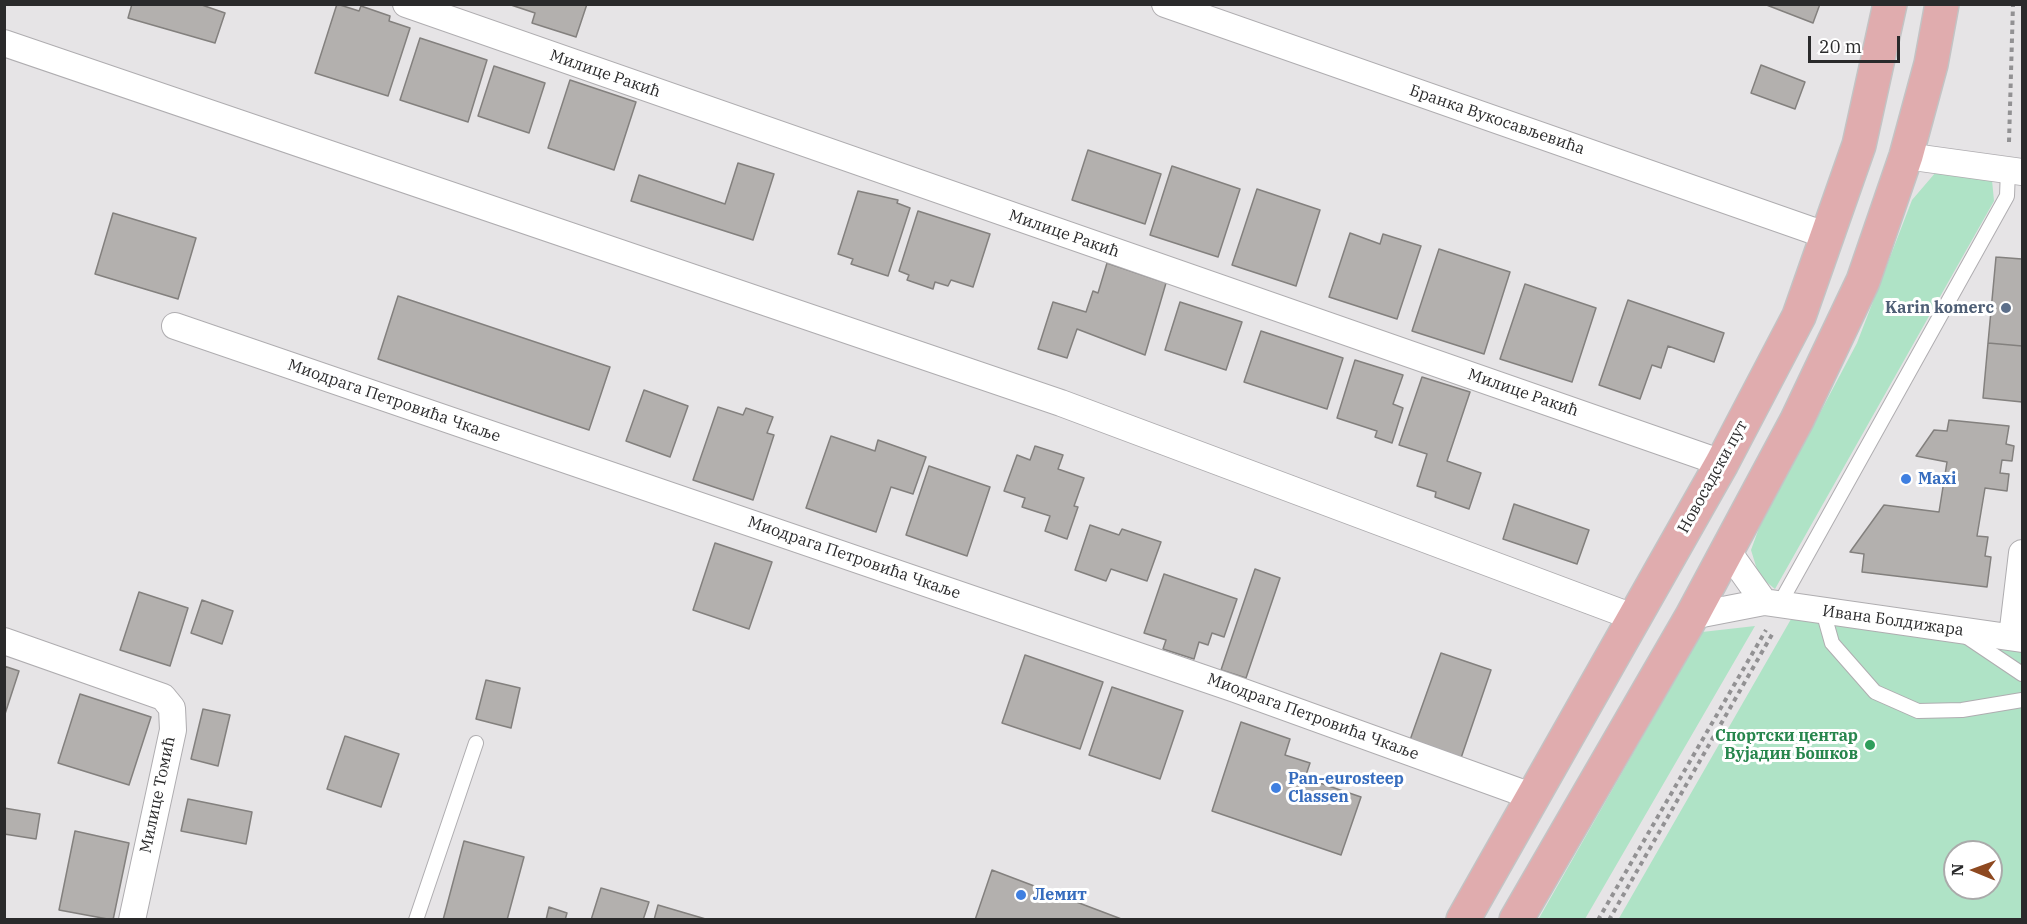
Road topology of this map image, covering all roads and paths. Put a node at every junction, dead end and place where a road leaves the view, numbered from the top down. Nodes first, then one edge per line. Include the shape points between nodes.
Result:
1 (406, 4) edge
2 (1166, 4) edge
3 (1890, 4) edge
4 (1942, 4) edge
5 (2013, 4) edge
6 (4, 42) edge
7 (1906, 156) junction
8 (2015, 171) edge
9 (1828, 236) junction
10 (175, 326) dead end
11 (1722, 463) junction
12 (1726, 550) junction
13 (2022, 553) edge
14 (1772, 604) junction
15 (1822, 611) junction
16 (1692, 616) junction
17 (1633, 617) junction
18 (1958, 630) junction
19 (2017, 638) edge
20 (4, 641) edge
21 (2022, 674) edge
22 (2022, 700) edge
23 (476, 743) dead end
24 (1531, 796) junction
25 (132, 920) edge
26 (416, 920) edge
27 (1463, 920) edge
28 (1516, 920) edge
29 (1598, 920) edge

1 - 11 street, Милице Ракић
2 - 9 street, Бранка Вукосављевића
3 - 9 main road, Новосадски пут via 1859,144
4 - 7 main road via 1931,64
5 - 8 path
6 - 17 street via 1060,403
7 - 8 street
7 - 12 main road via 1863,281 1797,420
8 - 14 lane via 2007,196
9 - 11 main road, Новосадски пут via 1799,316
10 - 24 street, Миодрага Петровића Чкаље via 1235,689
11 - 17 main road, Новосадски пут
12 - 14 street
12 - 16 main road
13 - 19 street
14 - 15 street, Ивана Болдижара
14 - 16 street, Ивана Болдижара
14 - 29 path
15 - 18 street, Ивана Болдижара
15 - 22 lane via 1832,644 1875,692 1918,711 1962,710
16 - 28 main road
17 - 24 main road, Новосадски пут
18 - 19 street, Ивана Болдижара
18 - 21 lane
20 - 25 street, Милице Томић via 162,697 172,708 172,730
23 - 26 lane
24 - 27 main road, Новосадски пут

